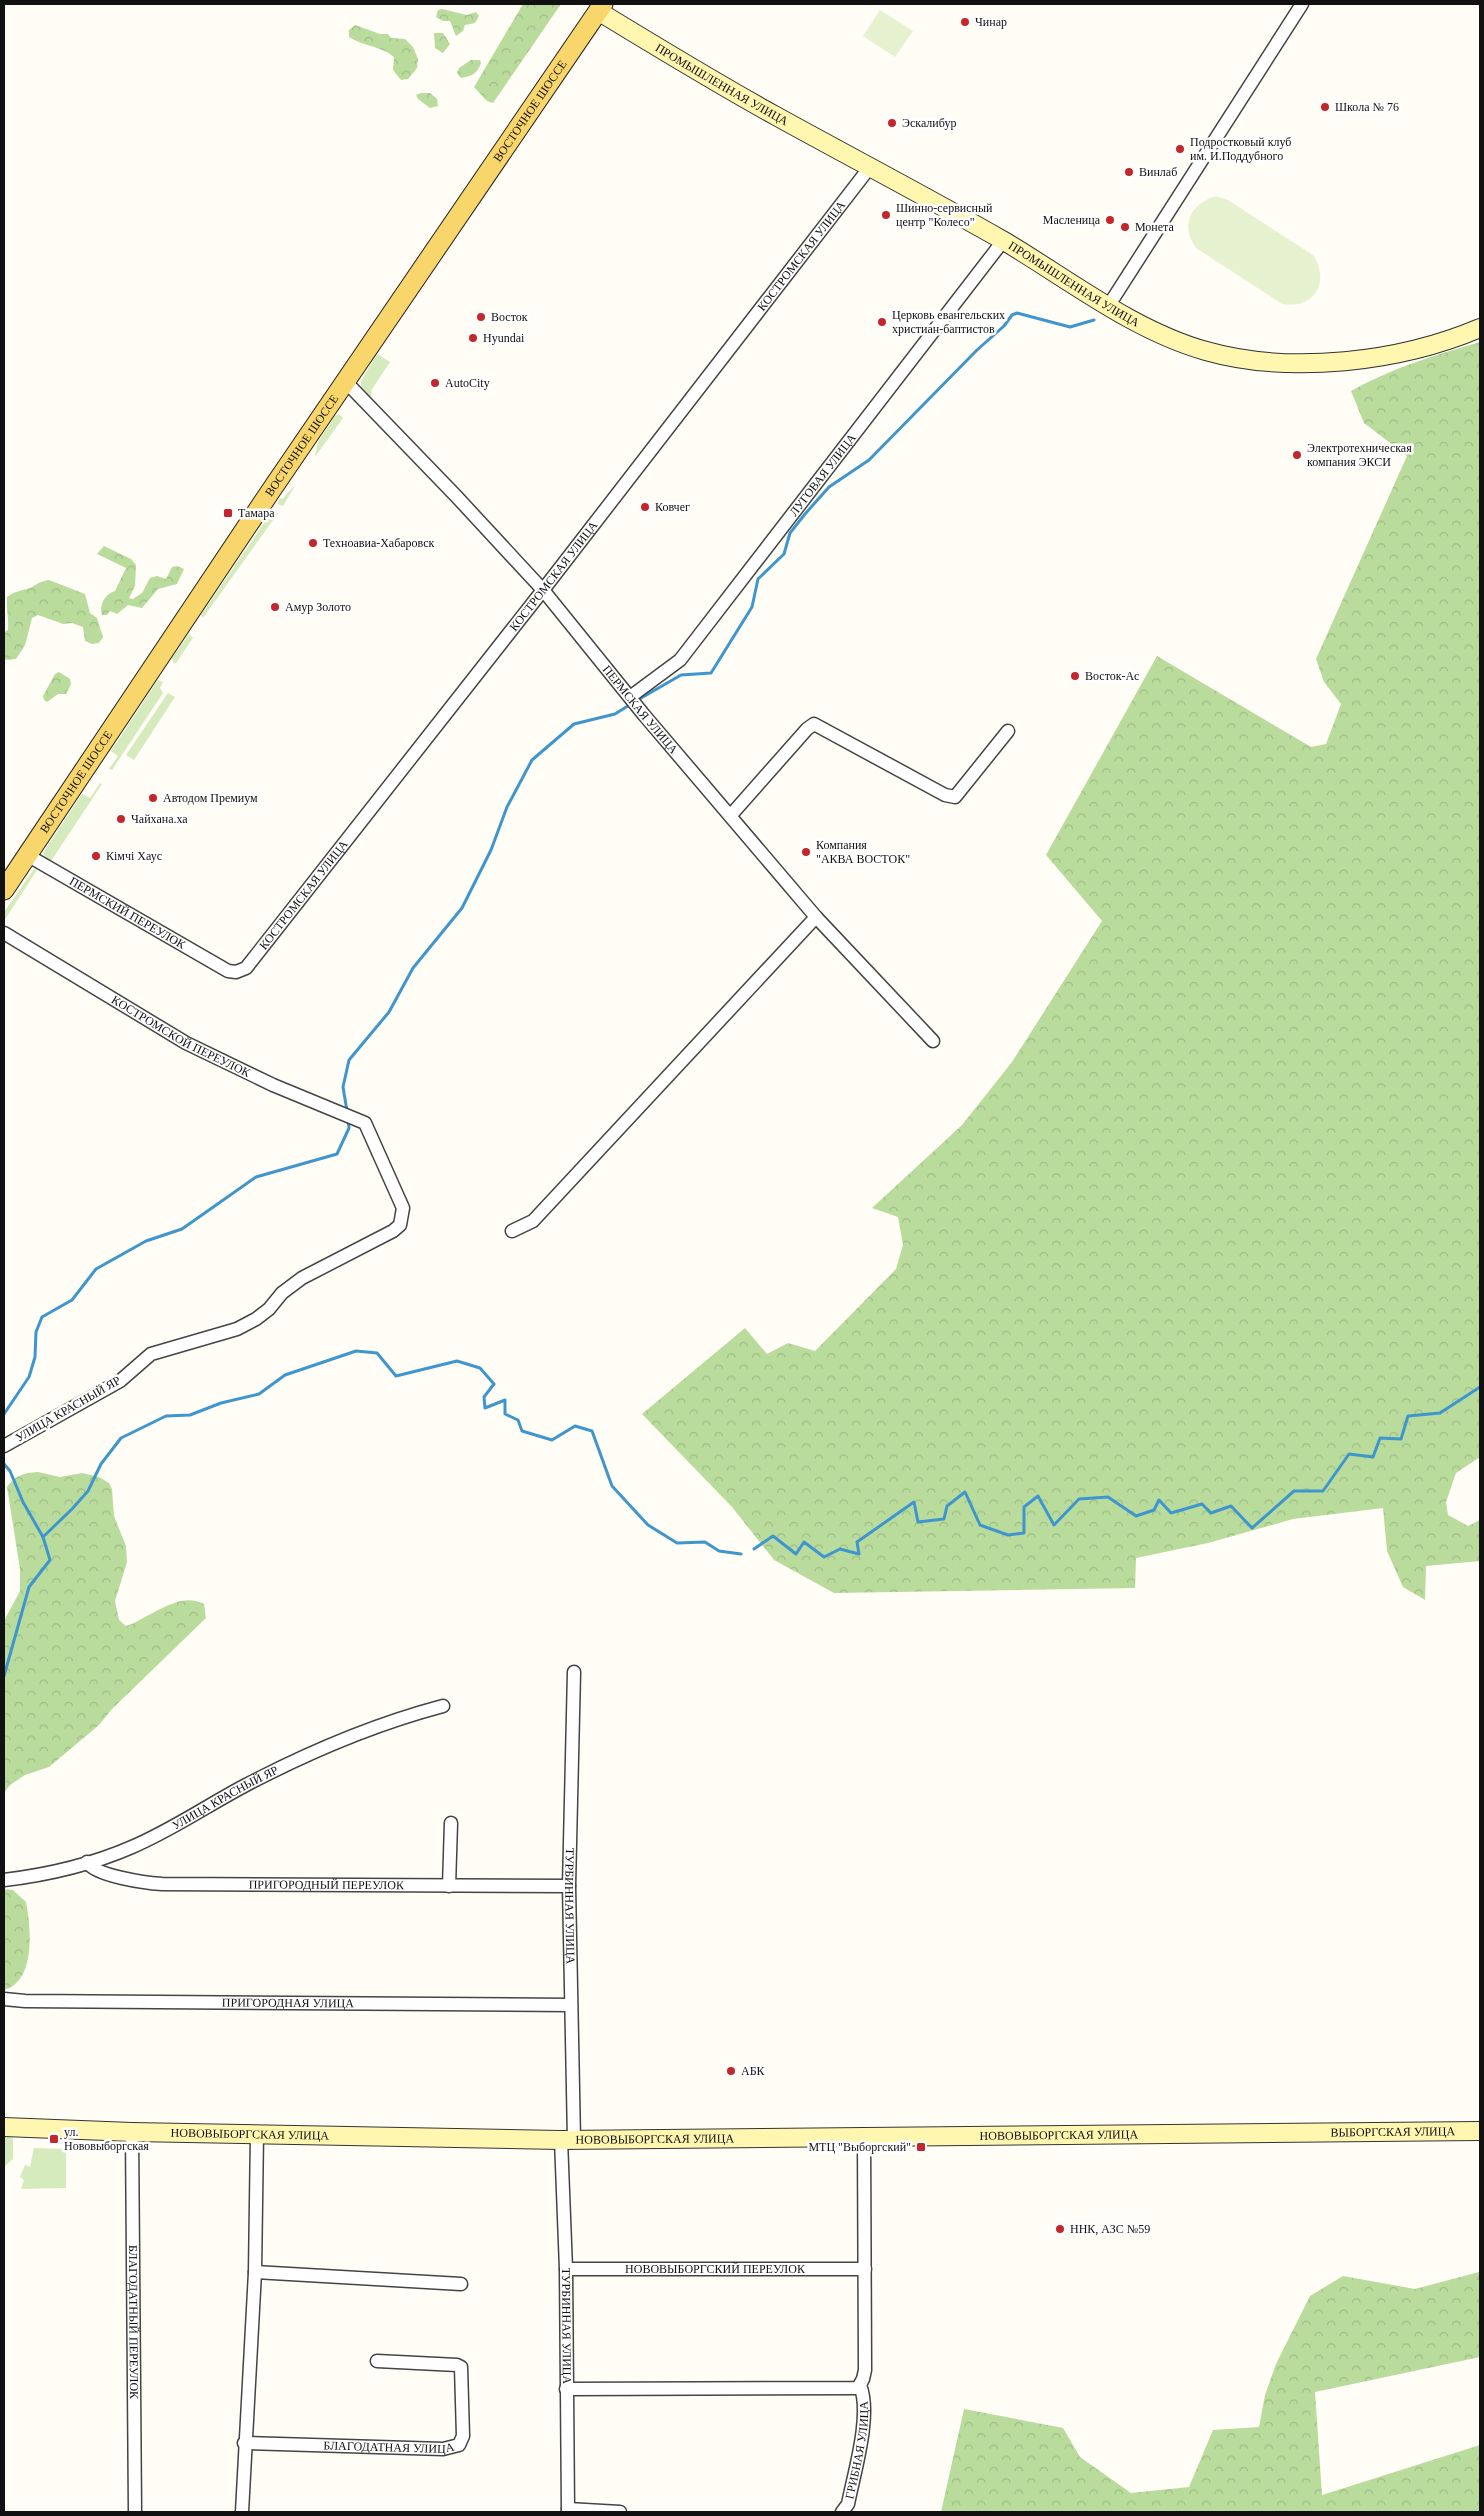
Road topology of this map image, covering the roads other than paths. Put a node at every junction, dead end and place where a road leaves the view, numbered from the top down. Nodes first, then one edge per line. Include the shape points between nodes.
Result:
1 (1302, 4) edge
2 (601, 7) edge
3 (870, 167) junction
4 (1003, 241) junction
5 (1109, 305) junction
6 (1480, 328) edge
7 (345, 381) junction
8 (543, 590) junction
9 (630, 697) junction
10 (1008, 731) dead end
11 (731, 815) junction
12 (27, 855) junction
13 (4, 890) edge
14 (816, 917) junction
15 (4, 933) edge
16 (228, 970) joint
17 (932, 1041) dead end
18 (365, 1123) joint
19 (512, 1231) dead end
20 (4, 1446) edge
21 (574, 1672) dead end
22 (444, 1706) dead end
23 (451, 1823) dead end
24 (87, 1862) junction
25 (4, 1880) edge
26 (449, 1886) junction
27 (570, 1886) junction
28 (4, 1999) edge
29 (571, 2005) junction
30 (9, 2126) edge
31 (1480, 2131) edge
32 (132, 2132) junction
33 (257, 2133) junction
34 (1305, 2134) joint
35 (864, 2137) junction
36 (568, 2140) junction
37 (566, 2269) junction
38 (864, 2269) junction
39 (255, 2272) junction
40 (461, 2284) dead end
41 (377, 2360) dead end
42 (858, 2387) junction
43 (566, 2389) junction
44 (244, 2443) junction
45 (568, 2510) edge
46 (135, 2512) edge
47 (242, 2512) edge
48 (620, 2512) edge
49 (842, 2512) edge

1 - 5 street
2 - 3 street, ПРОМЫШЛЕННАЯ УЛИЦА via 773,114
2 - 7 main road, ВОСТОЧНОЕ ШОССЕ
3 - 4 street, ПРОМЫШЛЕННАЯ УЛИЦА
3 - 8 street, КОСТРОМСКАЯ УЛИЦА
4 - 5 street, ПРОМЫШЛЕННАЯ УЛИЦА
4 - 9 street, ЛУГОВАЯ УЛИЦА via 680,660
5 - 6 street, ПРОМЫШЛЕННАЯ УЛИЦА via 1180,343 1223,355 1263,361 1366,360 1461,336
7 - 8 street, ПЕРМСКАЯ УЛИЦА
7 - 12 main road, ВОСТОЧНОЕ ШОССЕ
8 - 9 street, ПЕРМСКАЯ УЛИЦА
8 - 16 street, КОСТРОМСКАЯ УЛИЦА via 246,968 236,972
9 - 11 street, ПЕРМСКАЯ УЛИЦА
10 - 11 street via 955,797 814,724
11 - 14 street, ПЕРМСКАЯ УЛИЦА
12 - 13 main road, ВОСТОЧНОЕ ШОССЕ
12 - 16 street, ПЕРМСКИЙ ПЕРЕУЛОК
14 - 17 street, ПЕРМСКАЯ УЛИЦА
14 - 19 street via 534,1221
15 - 18 street, КОСТРОМСКОЙ ПЕРЕУЛОК via 186,1043 272,1085
18 - 20 street, УЛИЦА КРАСНЫЙ ЯР via 403,1208 400,1225 302,1278 256,1319 237,1329 151,1354 120,1381
21 - 27 street, ТУРБИННАЯ УЛИЦА
22 - 24 street, УЛИЦА КРАСНЫЙ ЯР via 405,1716 332,1743 247,1784 161,1833
23 - 26 street
24 - 25 street, УЛИЦА КРАСНЫЙ ЯР
24 - 26 street, ПРИГОРОДНЫЙ ПЕРЕУЛОК via 95,1870 142,1883
26 - 27 street, ПРИГОРОДНЫЙ ПЕРЕУЛОК
27 - 29 street, ТУРБИННАЯ УЛИЦА
28 - 29 street, ПРИГОРОДНАЯ УЛИЦА
29 - 36 street, ТУРБИННАЯ УЛИЦА
30 - 32 street, НОВОВЫБОРГСКАЯ УЛИЦА
31 - 34 street, ВЫБОРГСКАЯ УЛИЦА
32 - 33 street, НОВОВЫБОРГСКАЯ УЛИЦА
32 - 46 street, БЛАГОДАТНЫЙ ПЕРЕУЛОК
33 - 36 street, НОВОВЫБОРГСКАЯ УЛИЦА
33 - 39 street
34 - 35 street, НОВОВЫБОРГСКАЯ УЛИЦА
35 - 36 street, НОВОВЫБОРГСКАЯ УЛИЦА
35 - 38 street, ГРИБНАЯ УЛИЦА
36 - 37 street, ТУРБИННАЯ УЛИЦА
37 - 38 street, НОВОВЫБОРГСКИЙ ПЕРЕУЛОК
37 - 43 street, ТУРБИННАЯ УЛИЦА
38 - 42 street, ГРИБНАЯ УЛИЦА via 865,2370
39 - 40 street
39 - 44 street
41 - 44 street, БЛАГОДАТНАЯ УЛИЦА via 461,2367 463,2436 459,2445 443,2449
42 - 43 street
42 - 49 street, ГРИБНАЯ УЛИЦА via 864,2401 861,2434 848,2504
43 - 45 street, ТУРБИННАЯ УЛИЦА
44 - 47 street
45 - 48 street

